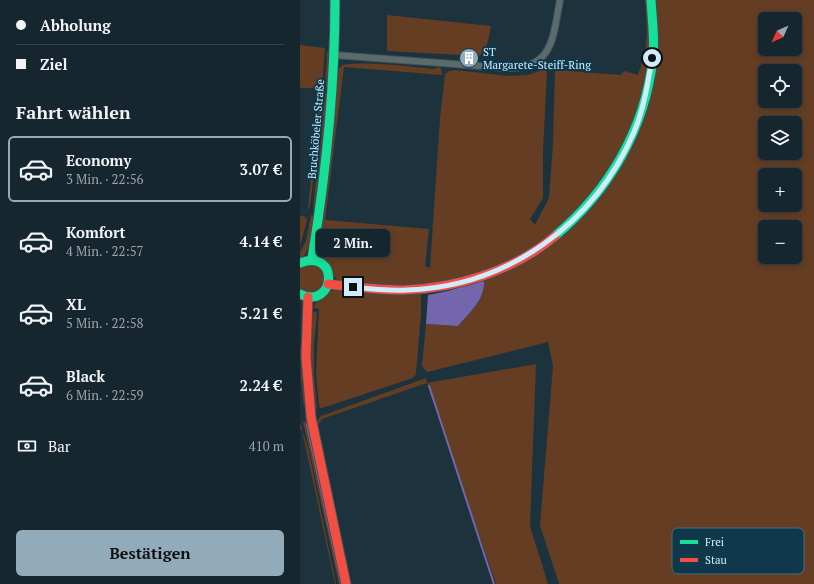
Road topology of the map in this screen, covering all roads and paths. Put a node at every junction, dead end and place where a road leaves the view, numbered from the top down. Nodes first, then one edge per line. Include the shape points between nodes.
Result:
1 (335, 0) edge
2 (560, 0) edge
3 (651, 0) edge
4 (334, 56) junction
5 (312, 260) junction
6 (300, 263) edge
7 (328, 284) junction
8 (304, 295) edge
9 (346, 584) edge

1 - 4 main road, Bruchköbeler Straße
2 - 4 street via 548,51 540,60 528,67 507,68
3 - 7 main road via 652,58 645,99 634,131 617,165 595,196 572,221 532,253 483,276 452,284 408,290 377,290
4 - 5 main road, Bruchköbeler Straße via 327,152
5 - 6 main road
5 - 7 main road via 318,261 326,268 329,273
7 - 8 main road via 321,294 315,297
8 - 9 main road via 311,417

